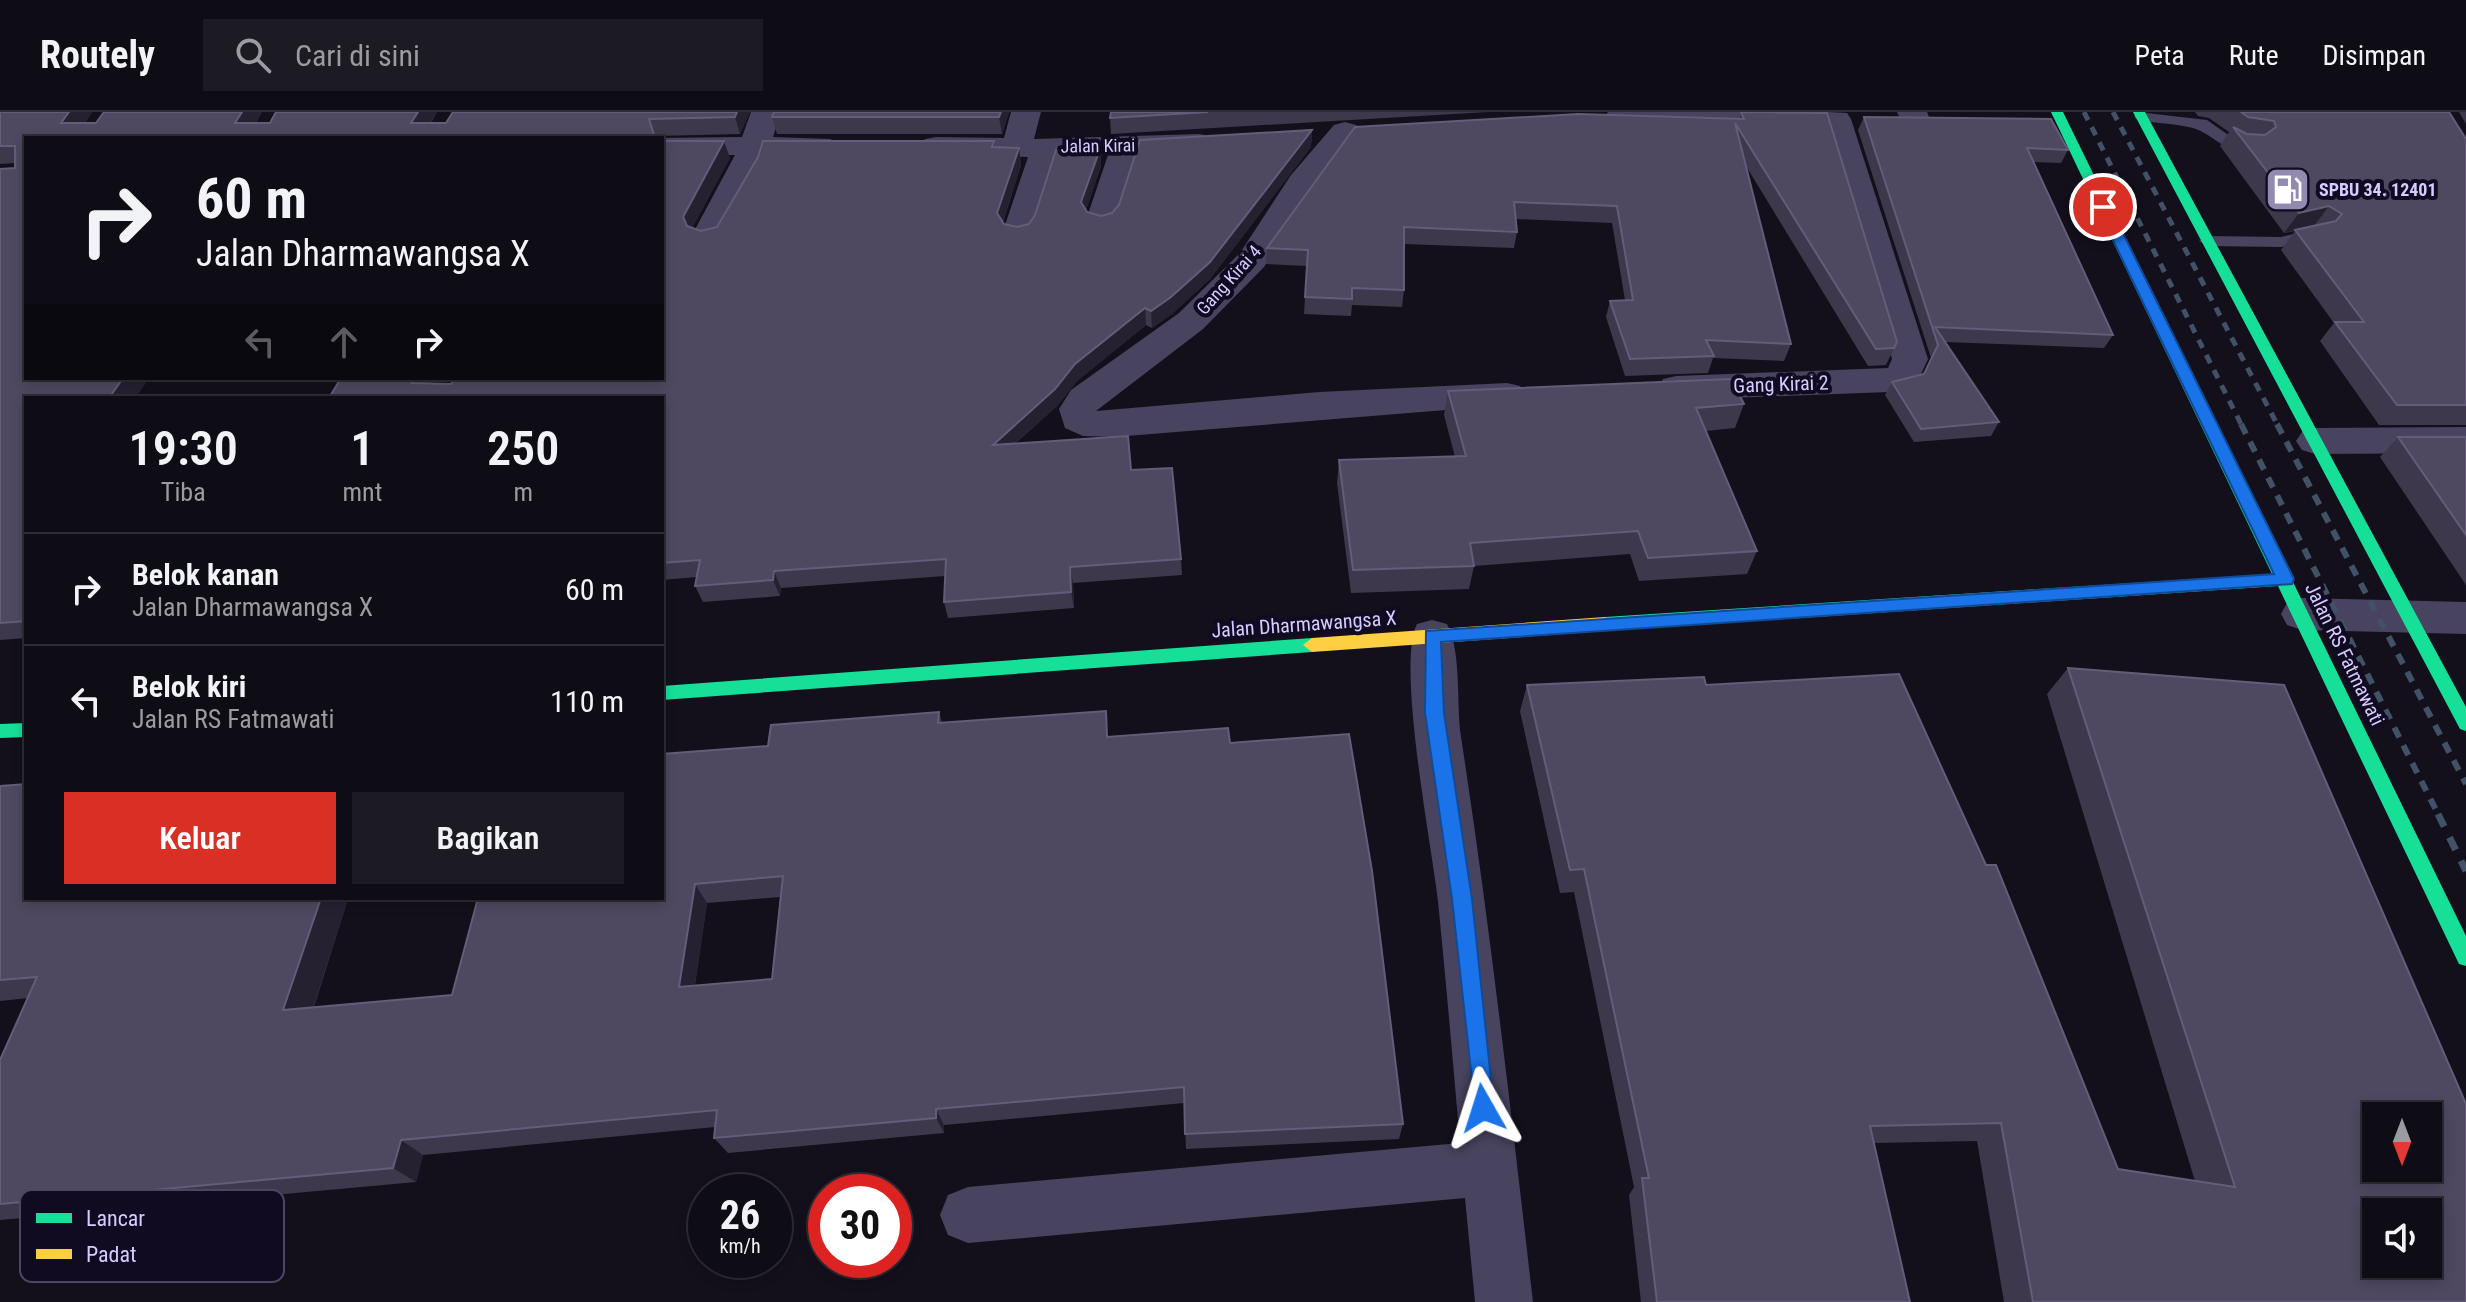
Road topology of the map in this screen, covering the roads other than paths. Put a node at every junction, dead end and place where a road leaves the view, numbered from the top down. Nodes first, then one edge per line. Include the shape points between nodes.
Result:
1 (669, 112) edge
2 (766, 112) edge
3 (1026, 112) edge
4 (1108, 112) edge
5 (1713, 114) edge
6 (2141, 114) edge
7 (1893, 118) edge
8 (2050, 118) edge
9 (1590, 119) edge
10 (1301, 135) edge
11 (655, 136) edge
12 (908, 139) edge
13 (1227, 142) edge
14 (664, 146) edge
15 (848, 146) edge
16 (1114, 146) junction
17 (2252, 146) edge
18 (752, 147) junction
19 (1031, 148) junction
20 (1102, 220) edge
21 (1019, 231) edge
22 (2315, 234) edge
23 (708, 235) edge
24 (2208, 241) junction
25 (1642, 389) edge
26 (1534, 394) edge
27 (2466, 440) edge
28 (2315, 441) junction
29 (2294, 597) junction
30 (2410, 618) junction
31 (2466, 618) edge
32 (1432, 636) junction
33 (664, 693) edge
34 (2466, 724) edge
35 (24, 730) edge
36 (0, 731) edge
37 (2466, 957) edge
38 (1490, 1168) junction
39 (968, 1215) dead end
40 (1504, 1302) edge

1 - 11 street
2 - 18 street
3 - 19 street
4 - 16 street
5 - 7 street
5 - 9 street
6 - 17 lane via 2201,124 2230,144
6 - 24 main road
7 - 25 street, Gang Kirai 2 via 1910,359 1903,376
8 - 29 main road, Jalan RS Fatmawati
10 - 26 street, Gang Kirai 4 via 1360,131 1302,182 1252,260 1191,321 1084,399 1078,419 1114,424 1319,405
12 - 19 street, Jalan Kirai
13 - 16 street, Jalan Kirai
14 - 18 street
15 - 18 street
16 - 19 street, Jalan Kirai
16 - 20 street
18 - 23 street via 745,172
19 - 21 street
22 - 24 lane via 2281,242
24 - 28 main road
27 - 28 street
28 - 30 main road
29 - 30 street
29 - 32 main road, Jalan Dharmawangsa X
29 - 37 main road, Jalan RS Fatmawati
30 - 31 street
30 - 34 main road
32 - 33 main road, Jalan Dharmawangsa X
32 - 38 street via 1435,713 1462,899
35 - 36 main road
38 - 39 street
38 - 40 street

